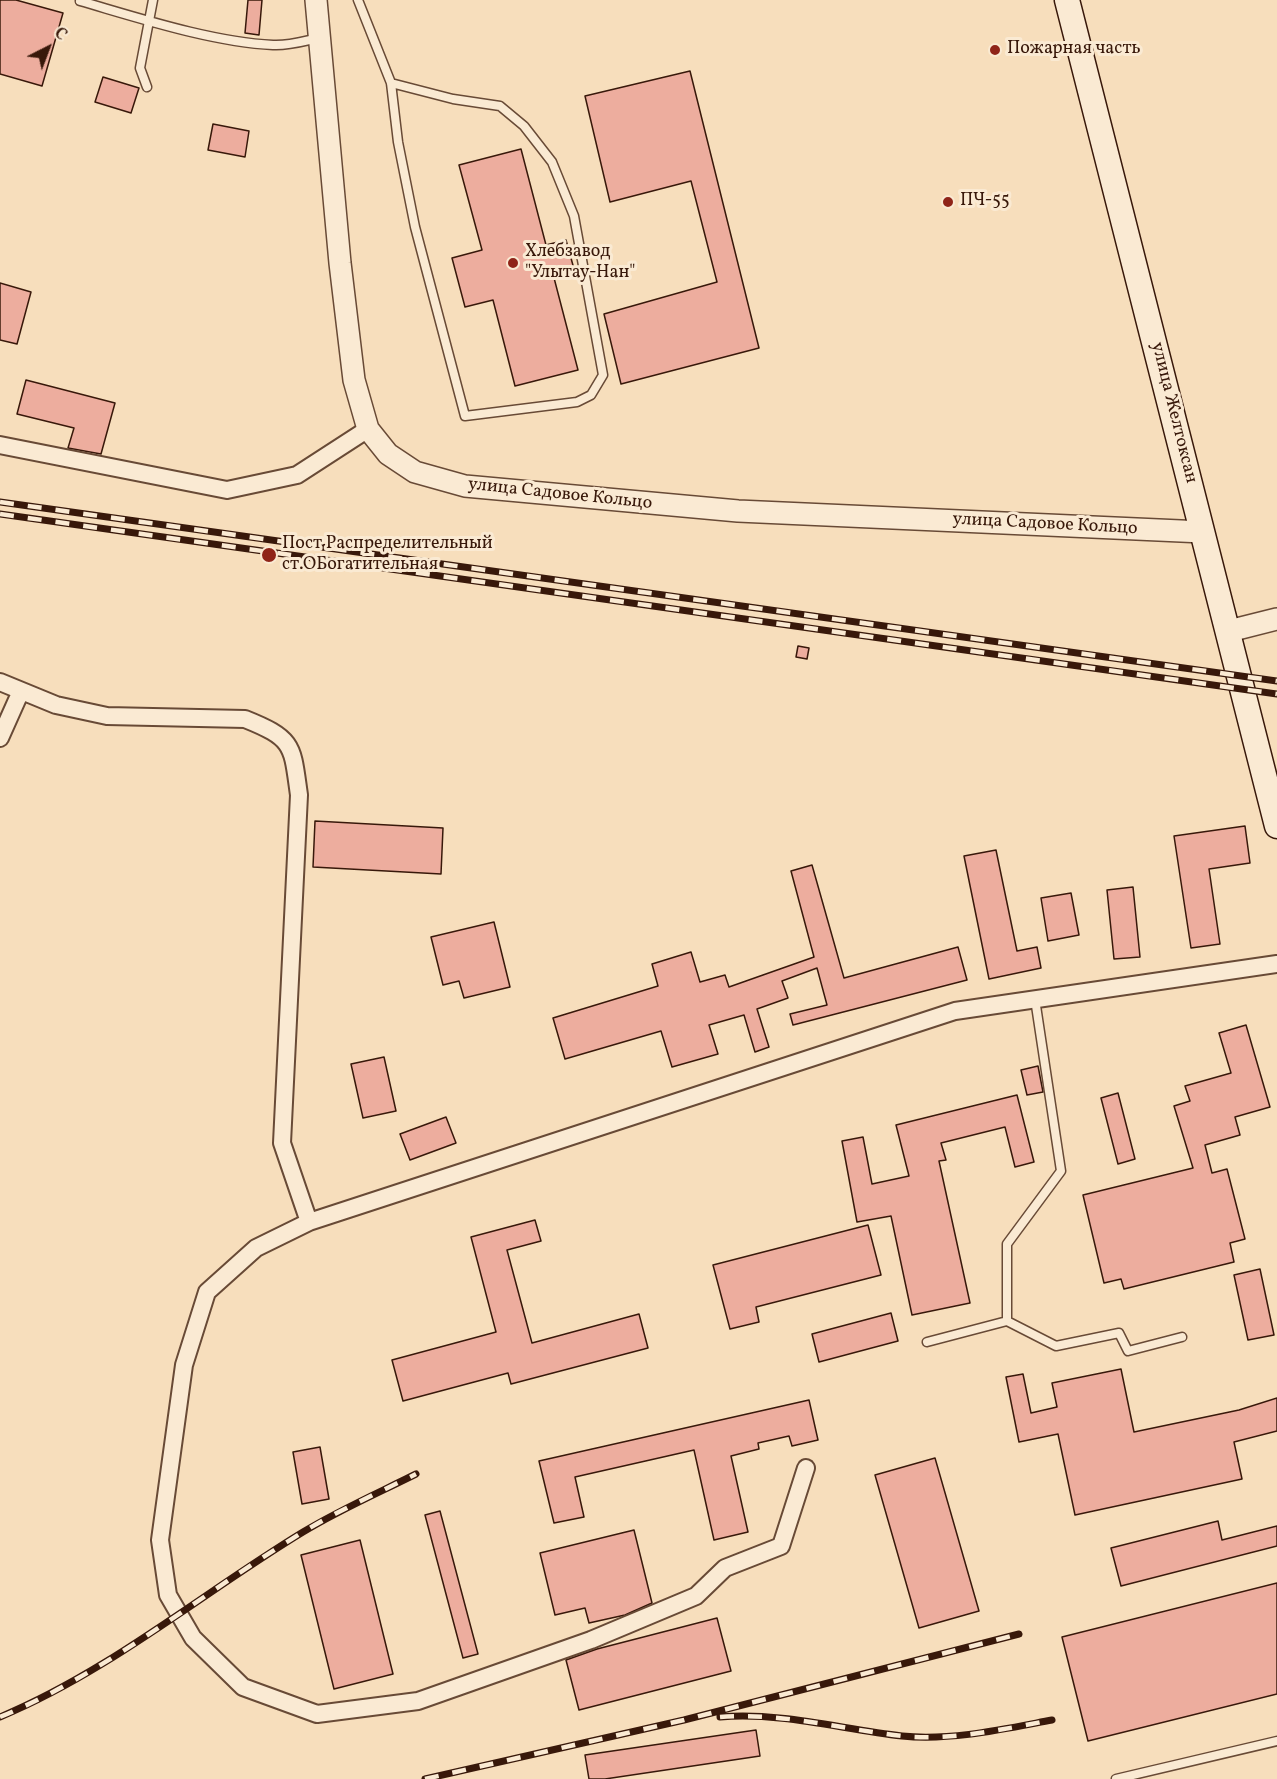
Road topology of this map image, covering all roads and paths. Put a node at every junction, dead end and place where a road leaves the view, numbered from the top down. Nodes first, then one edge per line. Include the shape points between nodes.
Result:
1 (153, 0) edge
2 (316, 0) edge
3 (358, 0) edge
4 (1067, 0) edge
5 (80, 1) edge
6 (149, 21) junction
7 (319, 38) junction
8 (391, 83) junction
9 (147, 87) dead end
10 (368, 429) junction
11 (0, 445) edge
12 (1203, 532) junction
13 (1277, 619) edge
14 (1229, 631) junction
15 (0, 682) edge
16 (21, 691) junction
17 (0, 738) edge
18 (1277, 826) edge
19 (1277, 964) edge
20 (1035, 999) junction
21 (309, 1222) junction
22 (1007, 1321) junction
23 (1182, 1337) dead end
24 (927, 1342) dead end
25 (806, 1468) dead end
26 (1277, 1741) edge
27 (1116, 1779) edge

1 - 6 lane
2 - 7 street, улица Садовое Кольцо
3 - 8 lane
4 - 12 main road, улица Желтоксан
5 - 6 lane
6 - 7 lane via 274,45
6 - 9 lane via 140,68
7 - 10 street, улица Садовое Кольцо via 339,262 354,380
8 - 8 lane via 415,226 465,416 577,402 591,395 603,375 574,216 552,162 524,126 500,106
10 - 11 street via 297,476 227,490
10 - 12 street, улица Садовое Кольцо via 388,454 415,472 465,486 738,511
12 - 14 main road, улица Желтоксан
13 - 14 street
14 - 18 main road, улица Желтоксан
15 - 16 street
16 - 17 street
16 - 21 street via 56,705 107,716 245,719 282,738 292,751 299,795 282,1143
19 - 20 street
20 - 21 street via 955,1011
20 - 22 lane via 1061,1171 1007,1244
21 - 25 street via 256,1248 207,1293 184,1365 160,1540 168,1595 193,1638 243,1687 317,1714 418,1701 591,1640 696,1596 725,1568 781,1546
22 - 23 lane via 1056,1346 1119,1334 1128,1351
22 - 24 lane
26 - 27 lane

